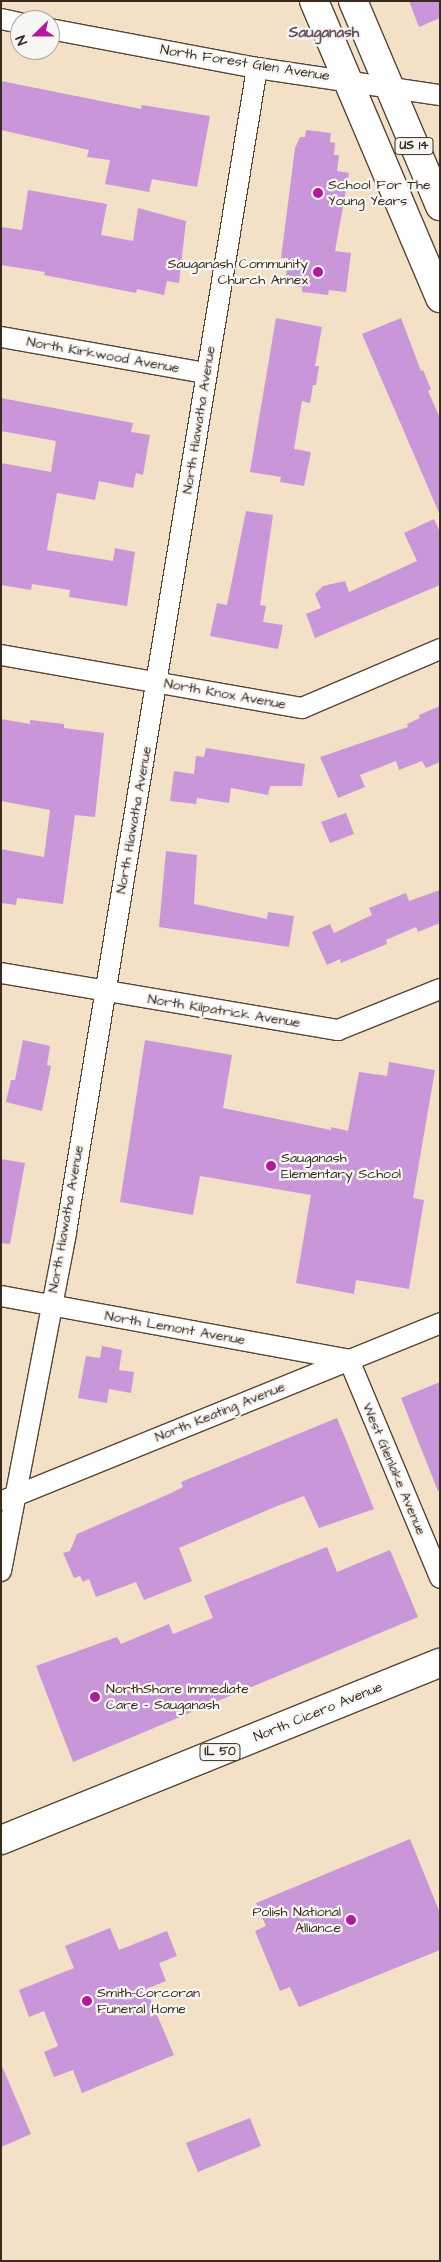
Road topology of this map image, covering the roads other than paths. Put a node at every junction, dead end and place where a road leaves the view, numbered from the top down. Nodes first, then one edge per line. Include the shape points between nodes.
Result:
1 (314, 1) edge
2 (353, 1) edge
3 (60, 31) edge
4 (257, 68) junction
5 (347, 79) junction
6 (390, 86) junction
7 (440, 95) edge
8 (440, 206) edge
9 (440, 298) edge
10 (1, 337) edge
11 (206, 373) junction
12 (440, 649) edge
13 (1, 655) edge
14 (158, 682) junction
15 (1, 973) edge
16 (440, 989) edge
17 (104, 992) junction
18 (1, 1296) edge
19 (51, 1305) junction
20 (440, 1323) edge
21 (349, 1360) junction
22 (8, 1499) edge
23 (1, 1571) edge
24 (440, 1578) edge
25 (440, 1663) edge
26 (1, 1840) edge

1 - 5 main road, US 14
2 - 6 main road, US 14
3 - 4 street, North Forest Glen Avenue
4 - 5 street, North Forest Glen Avenue
4 - 11 street, North Hiawatha Avenue
5 - 6 street, North Forest Glen Avenue
5 - 9 main road, US 14
6 - 7 street, North Forest Glen Avenue
6 - 8 main road, US 14
10 - 11 street, North Kirkwood Avenue
11 - 14 street, North Hiawatha Avenue
12 - 14 street, North Knox Avenue via 302,708
13 - 14 street, North Knox Avenue
14 - 17 street, North Hiawatha Avenue
15 - 17 street, North Kilpatrick Avenue
16 - 17 street, North Kilpatrick Avenue via 338,1030
17 - 19 street, North Hiawatha Avenue via 66,1232
18 - 19 street, North Lemont Avenue
19 - 21 street, North Lemont Avenue
19 - 22 street, North Hiawatha Avenue
20 - 21 street, North Keating Avenue
21 - 22 street, North Keating Avenue
21 - 24 street, West Glenlake Avenue
22 - 23 street, North Hiawatha Avenue
25 - 26 main road, North Cicero Avenue / IL 50

